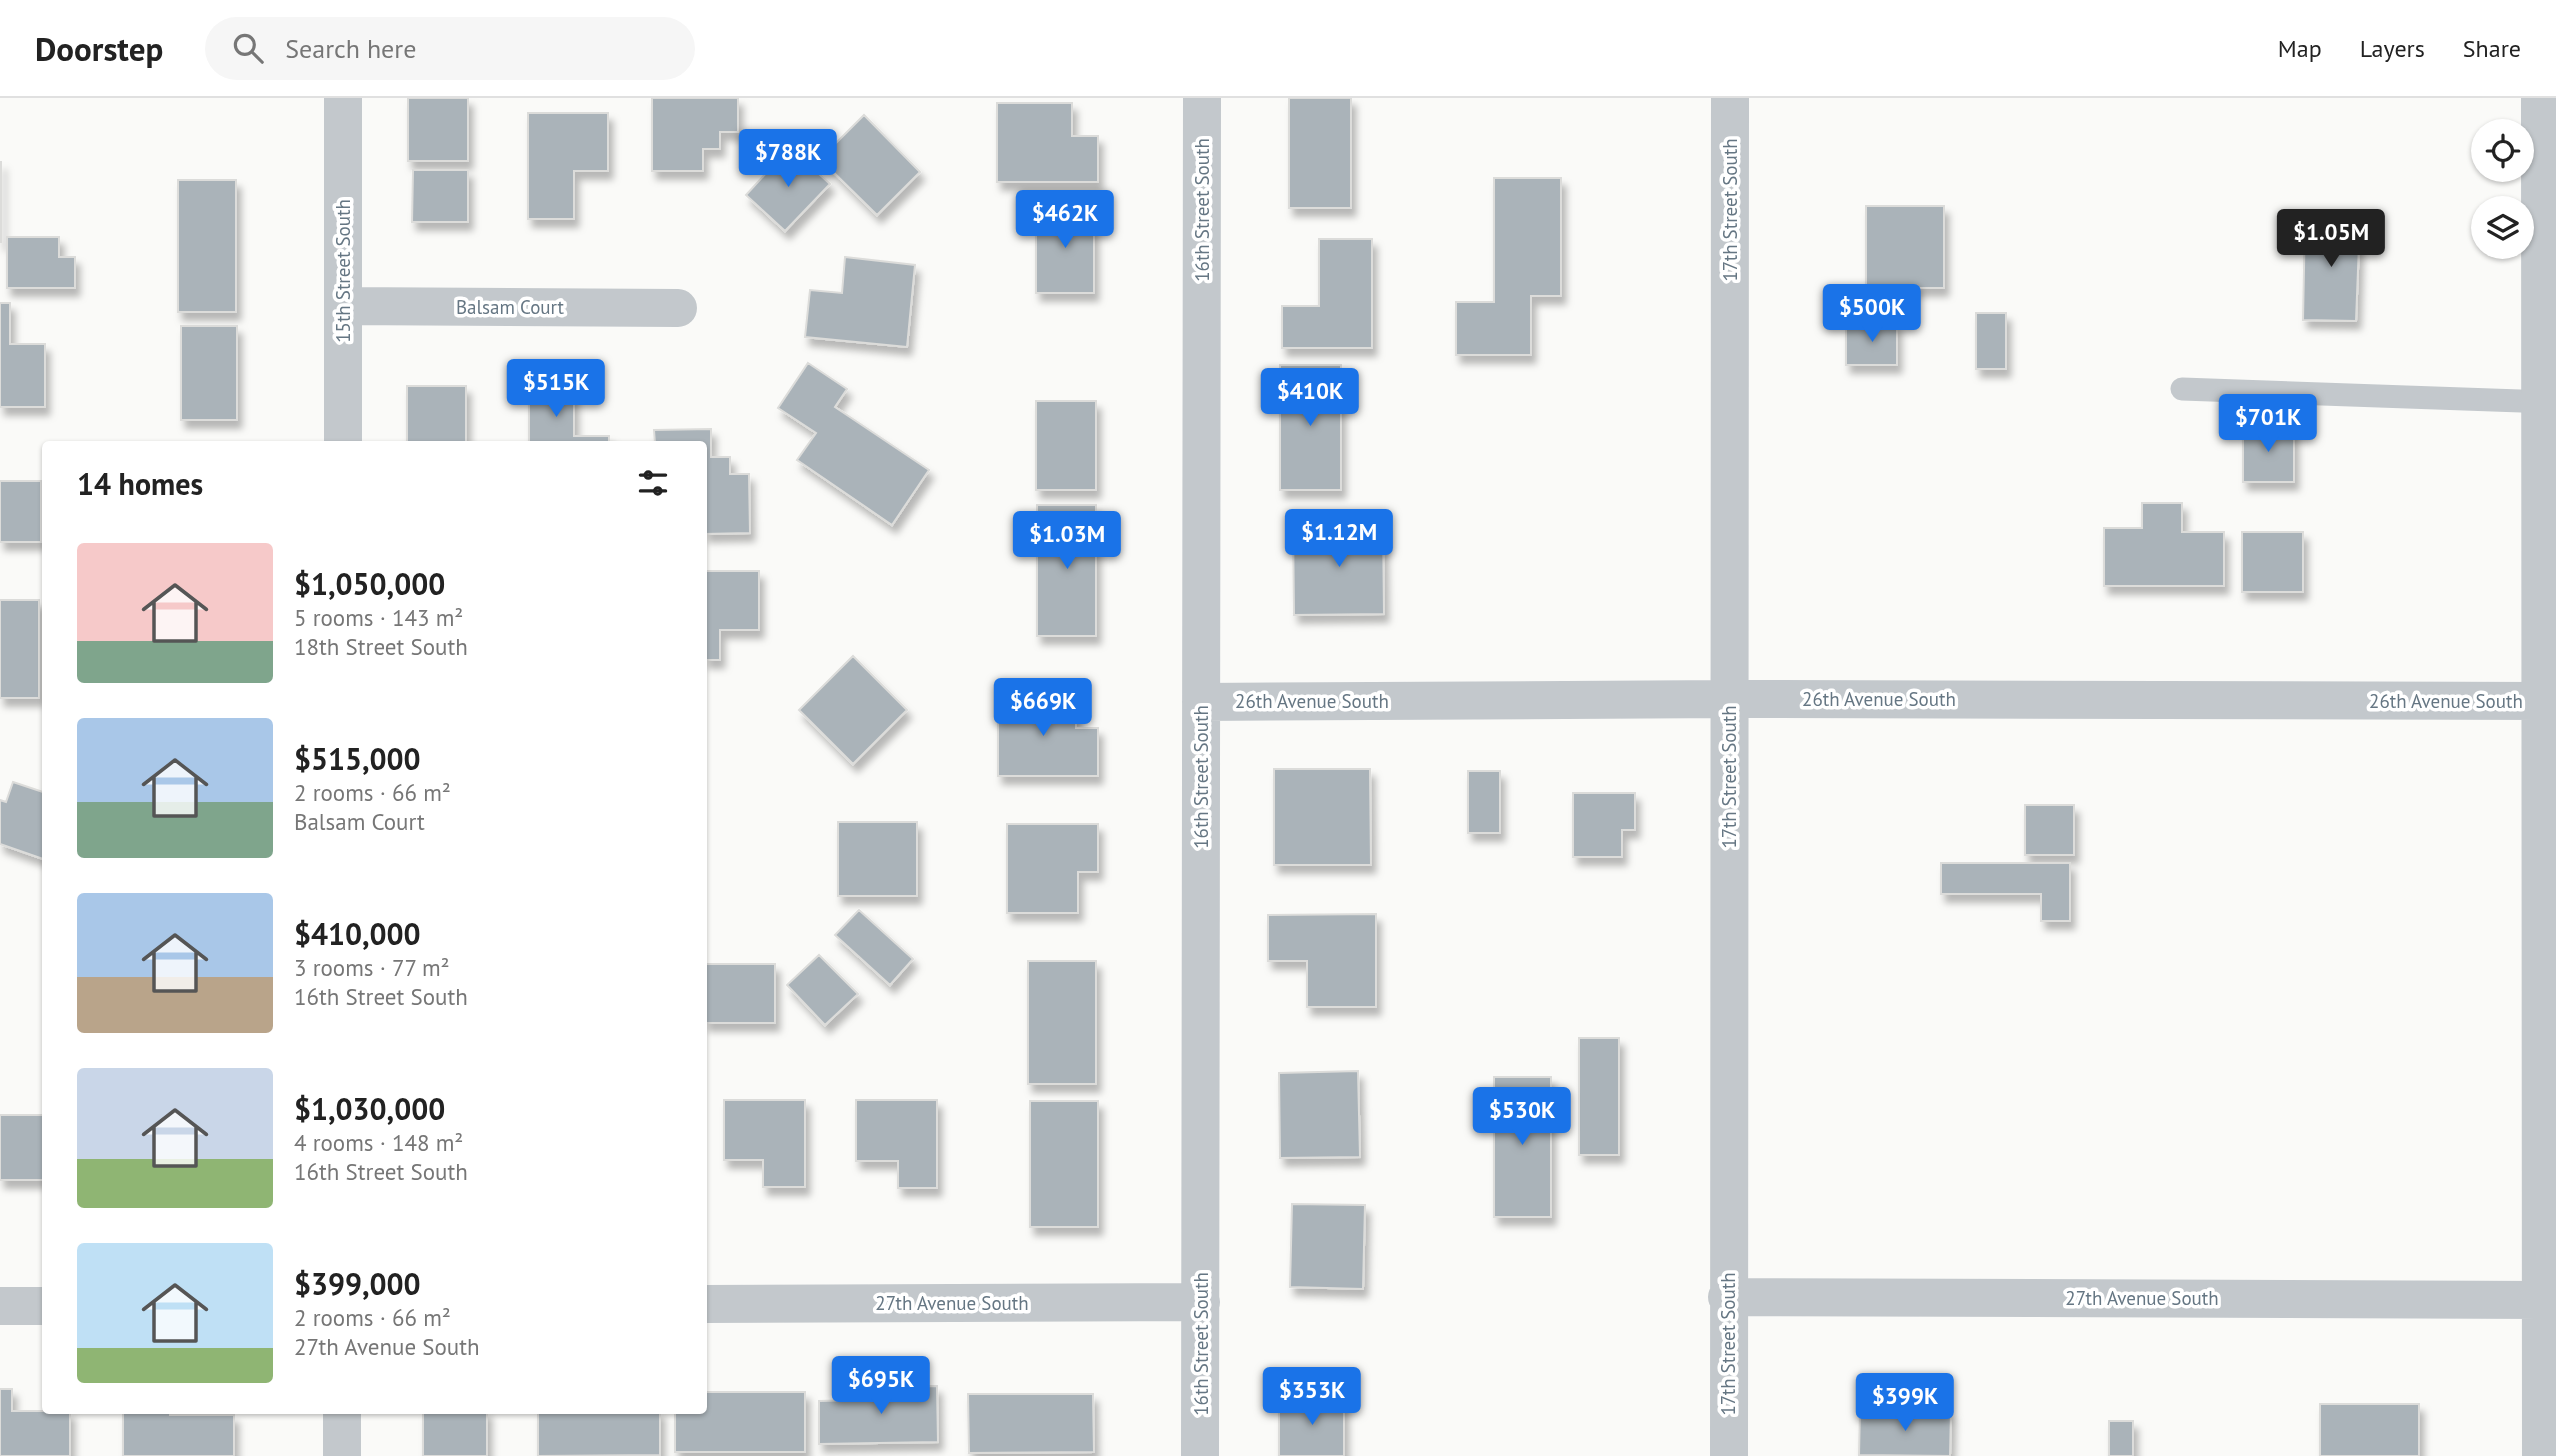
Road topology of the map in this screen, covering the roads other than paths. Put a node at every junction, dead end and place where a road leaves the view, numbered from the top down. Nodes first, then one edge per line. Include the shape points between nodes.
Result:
1 (344, 98) edge
2 (1202, 98) edge
3 (1730, 98) edge
4 (2540, 98) edge
5 (343, 306) junction
6 (678, 308) dead end
7 (2182, 389) dead end
8 (2548, 402) edge
9 (343, 441) edge
10 (1730, 699) junction
11 (2548, 701) edge
12 (1201, 702) junction
13 (2548, 992) edge
14 (1727, 1297) junction
15 (2548, 1300) edge
16 (1201, 1302) junction
17 (707, 1304) edge
18 (0, 1306) edge
19 (42, 1306) edge
20 (342, 1414) edge
21 (342, 1456) edge
22 (1200, 1456) edge
23 (1729, 1456) edge
24 (2541, 1456) edge

1 - 5 street, 15th Street South
2 - 12 street, 16th Street South
3 - 10 street, 17th Street South
4 - 8 street
5 - 6 street, Balsam Court
5 - 9 street, 15th Street South
7 - 8 lane
8 - 11 street
10 - 11 street, 26th Avenue South
10 - 12 street, 26th Avenue South
10 - 14 street, 17th Street South
11 - 13 street
12 - 16 street, 16th Street South
13 - 15 street
14 - 15 street, 27th Avenue South
14 - 23 street, 17th Street South
15 - 24 street
16 - 17 street, 27th Avenue South
16 - 22 street, 16th Street South
18 - 19 street
20 - 21 street

